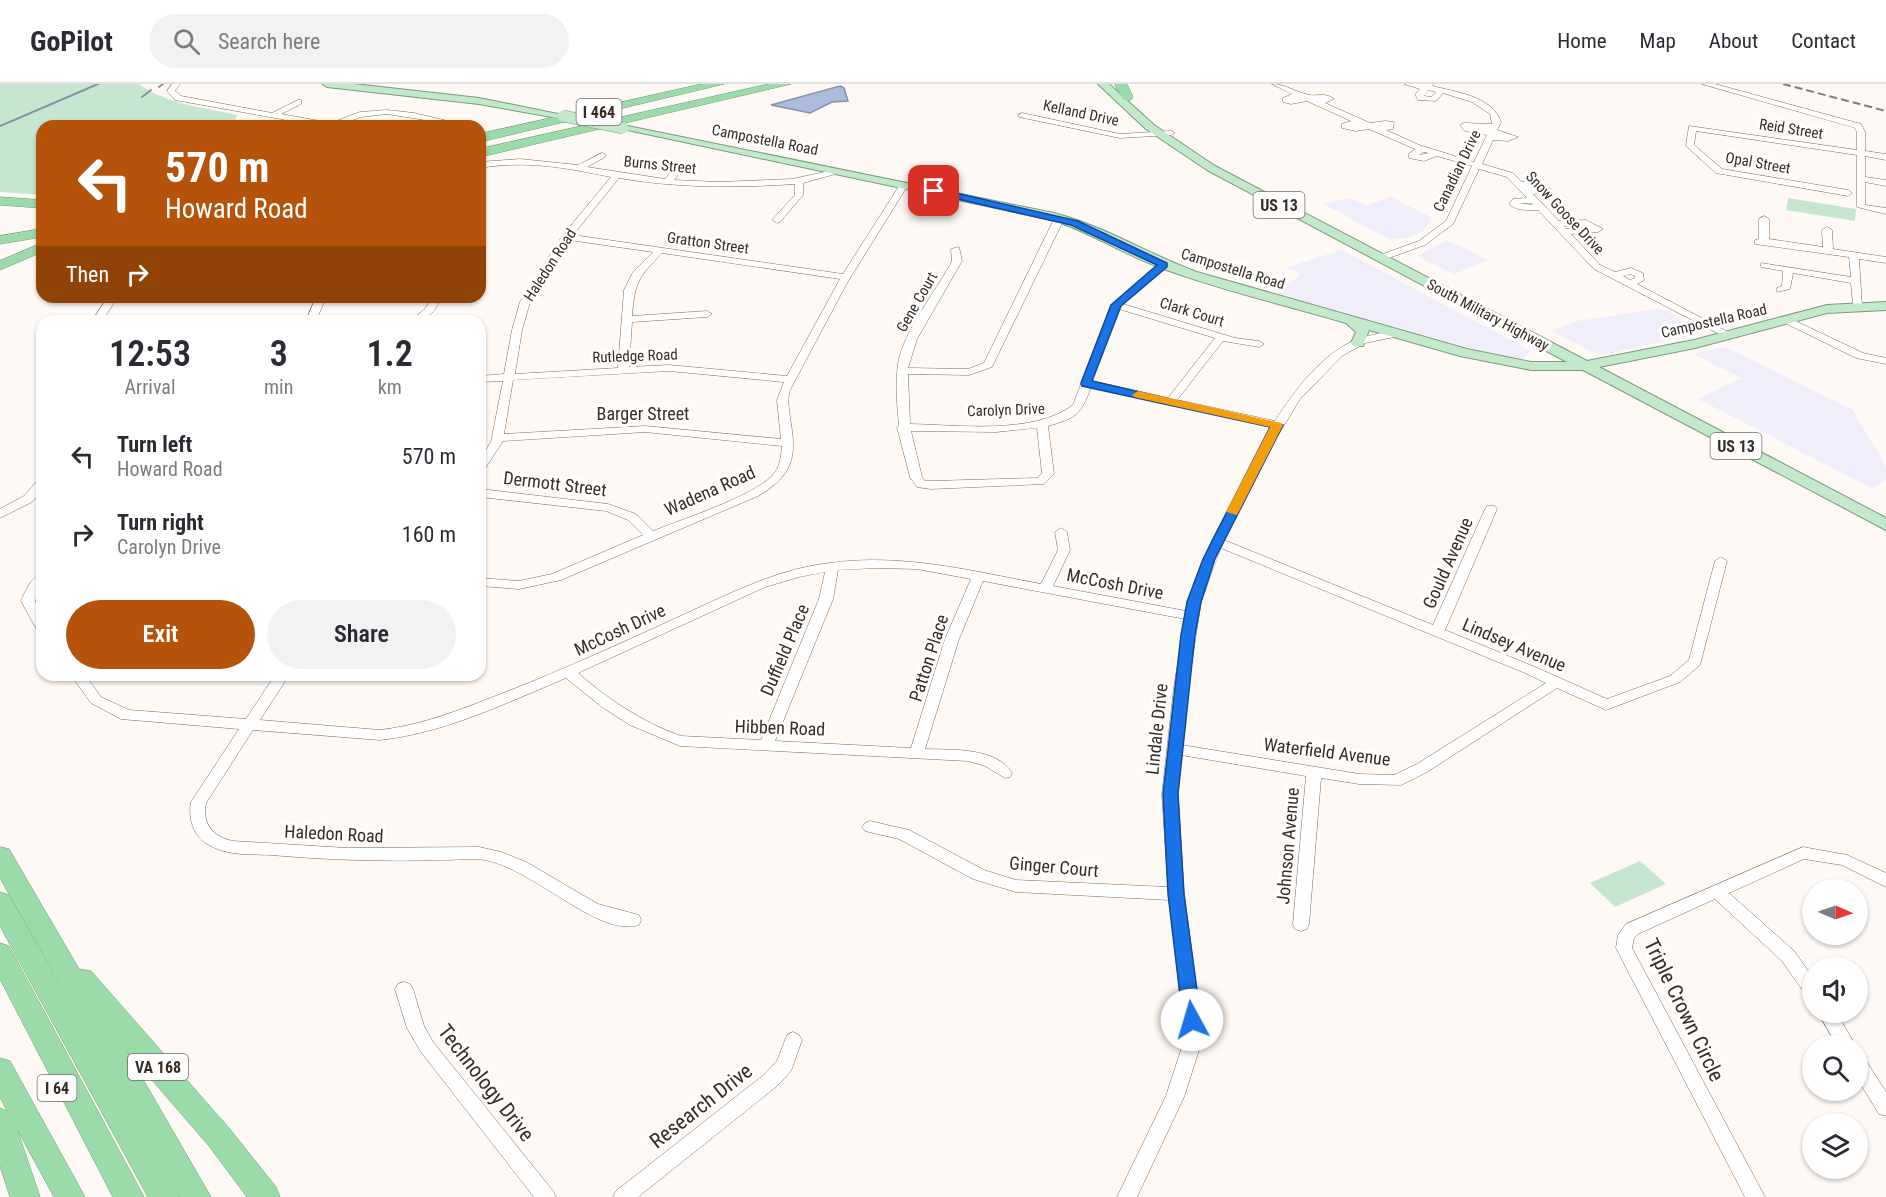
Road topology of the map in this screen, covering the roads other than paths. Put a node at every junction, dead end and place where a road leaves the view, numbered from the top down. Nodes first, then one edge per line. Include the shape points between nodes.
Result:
1 (176, 84) edge
2 (327, 84) edge
3 (718, 84) edge
4 (785, 84) edge
5 (1103, 84) edge
6 (1115, 84) edge
7 (1121, 84) edge
8 (1276, 84) edge
9 (1410, 84) edge
10 (1702, 84) edge
11 (1709, 85) edge
12 (1428, 86) edge
13 (1127, 97) junction
14 (298, 102) dead end
15 (273, 115) junction
16 (1022, 115) dead end
17 (300, 120) edge
18 (343, 120) edge
19 (438, 120) edge
20 (1357, 121) junction
21 (1368, 126) junction
22 (1692, 128) joint
23 (1378, 130) junction
24 (1164, 133) junction
25 (486, 137) edge
26 (486, 152) edge
27 (1860, 153) junction
28 (602, 155) dead end
29 (1886, 157) edge
30 (486, 164) edge
31 (1478, 166) junction
32 (577, 169) junction
33 (678, 170) dead end
34 (836, 171) junction
35 (617, 176) junction
36 (1860, 179) junction
37 (667, 182) junction
38 (800, 182) junction
39 (1886, 183) edge
40 (904, 185) junction
41 (1848, 193) dead end
42 (1534, 200) junction
43 (0, 201) edge
44 (36, 204) edge
45 (1541, 207) junction
46 (1886, 210) edge
47 (1059, 219) junction
48 (1764, 219) dead end
49 (36, 220) edge
50 (777, 220) dead end
51 (0, 226) edge
52 (1827, 230) dead end
53 (36, 234) edge
54 (566, 237) junction
55 (0, 240) edge
56 (956, 249) dead end
57 (36, 250) edge
58 (1828, 250) junction
59 (659, 251) junction
60 (1854, 255) junction
61 (1385, 256) junction
62 (1886, 261) edge
63 (1163, 265) junction
64 (1764, 265) dead end
65 (0, 266) edge
66 (1788, 269) junction
67 (1613, 276) junction
68 (846, 277) junction
69 (1856, 281) junction
70 (1628, 284) junction
71 (1780, 290) dead end
72 (434, 303) edge
73 (1116, 305) junction
74 (1858, 305) junction
75 (1886, 306) edge
76 (707, 314) dead end
77 (423, 315) edge
78 (626, 319) junction
79 (1788, 320) junction
80 (1351, 321) junction
81 (1395, 334) junction
82 (1729, 335) junction
83 (1221, 337) junction
84 (1358, 343) junction
85 (1259, 344) dead end
86 (1544, 344) junction
87 (1629, 357) junction
88 (1886, 361) edge
89 (1592, 365) junction
90 (1531, 366) junction
91 (623, 370) junction
92 (904, 371) junction
93 (508, 377) junction
94 (486, 379) edge
95 (790, 379) junction
96 (1635, 382) junction
97 (1086, 383) junction
98 (1170, 402) junction
99 (1277, 425) junction
100 (1042, 426) junction
101 (903, 427) junction
102 (498, 438) junction
103 (788, 443) junction
104 (486, 460) edge
105 (36, 489) edge
106 (486, 494) edge
107 (1491, 509) dead end
108 (1886, 513) edge
109 (0, 514) edge
110 (1886, 525) edge
111 (1061, 531) dead end
112 (652, 537) junction
113 (1217, 542) junction
114 (1721, 561) dead end
115 (832, 566) junction
116 (979, 576) junction
117 (486, 583) edge
118 (36, 585) edge
119 (1046, 588) junction
120 (36, 616) edge
121 (1191, 616) junction
122 (1437, 632) junction
123 (569, 673) junction
124 (87, 681) edge
125 (278, 681) edge
126 (1557, 682) junction
127 (249, 726) junction
128 (765, 747) junction
129 (1174, 749) junction
130 (917, 752) junction
131 (1314, 772) junction
132 (1005, 773) dead end
133 (870, 827) dead end
134 (0, 856) edge
135 (1886, 881) edge
136 (1716, 891) junction
137 (1176, 894) junction
138 (0, 902) edge
139 (633, 920) dead end
140 (1301, 924) dead end
141 (49, 940) junction
142 (0, 954) edge
143 (1802, 976) edge
144 (0, 978) edge
145 (404, 989) dead end
146 (793, 1040) dead end
147 (0, 1070) edge
148 (1868, 1079) edge
149 (1886, 1108) edge
150 (0, 1121) edge
151 (25, 1197) edge
152 (70, 1197) edge
153 (114, 1197) edge
154 (129, 1197) edge
155 (164, 1197) edge
156 (196, 1197) edge
157 (265, 1197) edge
158 (546, 1197) edge
159 (622, 1197) edge
160 (1127, 1197) edge
161 (1755, 1197) edge

1 - 15 street via 171,91 178,98
2 - 34 main road, Campostella Road, bridge via 479,101
3 - 25 highway, I 464
4 - 26 highway, I 464
5 - 24 main road, South Military Highway / US 13
6 - 13 main road, South Military Highway / US 13
7 - 13 highway
8 - 20 street, Snow Goose Drive
9 - 12 street, Canadian Drive
10 - 11 street
11 - 27 street via 1850,122 1860,129
12 - 31 street, Canadian Drive via 1493,106 1498,119
13 - 24 main road, South Military Highway / US 13
14 - 15 street
15 - 17 street
16 - 24 street, Kelland Drive via 1120,136
18 - 19 street via 380,110
20 - 21 street, Snow Goose Drive
20 - 21 street via 1344,126
21 - 23 street, Snow Goose Drive
21 - 23 street via 1390,124
22 - 27 street, Reid Street
22 - 41 street, Opal Street via 1690,146 1719,171
23 - 31 street, Snow Goose Drive via 1421,149
24 - 61 main road, South Military Highway / US 13 via 1229,178
27 - 29 street, Reid Street
27 - 36 street
28 - 32 street
30 - 32 street, Burns Street via 521,160
31 - 42 street, Snow Goose Drive via 1510,175
31 - 61 street, Canadian Drive via 1450,222 1422,243
32 - 35 street, Burns Street
33 - 37 street
34 - 38 street, Burns Street
34 - 40 main road, Campostella Road
35 - 37 street, Burns Street
35 - 54 street, Haledon Road
36 - 39 street
36 - 46 street via 1861,207
37 - 38 street, Burns Street
38 - 50 street via 799,195
40 - 47 main road, Campostella Road
40 - 68 street, Wadena Road
42 - 45 street, Snow Goose Drive
42 - 45 street via 1513,204 1522,208
43 - 44 highway
45 - 67 street, Snow Goose Drive via 1597,267
47 - 63 main road, Campostella Road via 1091,229
47 - 92 street via 988,365 969,372
48 - 58 street via 1761,242
49 - 51 highway
52 - 58 street
53 - 55 highway
54 - 59 street, Gratton Street
54 - 93 street, Haledon Road via 525,302
56 - 92 street, Gene Court via 957,261 906,351
57 - 65 highway
58 - 60 street
59 - 68 street, Gratton Street
59 - 78 street via 632,282
60 - 62 street
60 - 69 street
61 - 86 main road, South Military Highway / US 13
61 - 89 main road, South Military Highway / US 13
63 - 73 street, Carolyn Drive
63 - 80 main road, Campostella Road
64 - 66 street
66 - 69 street
66 - 71 street via 1787,287
67 - 70 street, Snow Goose Drive
67 - 70 street via 1631,271 1640,275 1639,280
68 - 95 street, Wadena Road
69 - 74 street
70 - 82 street, Snow Goose Drive
72 - 77 street
73 - 83 street, Clark Court
73 - 97 street, Carolyn Drive
74 - 75 main road, Campostella Road
74 - 79 main road, Campostella Road
76 - 78 street
78 - 91 street
79 - 82 main road, Campostella Road
79 - 88 street via 1860,356
80 - 81 main road, Campostella Road
80 - 84 main road via 1363,331
81 - 84 street, Lindale Drive
81 - 90 main road, Campostella Road via 1495,361
82 - 87 main road, Campostella Road
83 - 85 street, Clark Court
83 - 98 street
84 - 99 street, Lindale Drive via 1326,365
86 - 89 main road, South Military Highway / US 13
86 - 90 main road via 1552,360
87 - 89 main road, Campostella Road
87 - 96 main road via 1625,369
89 - 90 main road, Campostella Road
89 - 96 main road, South Military Highway / US 13
89 - 110 main road, South Military Highway / US 13
91 - 93 street, Rutledge Road
91 - 95 street, Rutledge Road via 703,370
92 - 101 street, Gene Court
93 - 94 street, Rutledge Road
93 - 102 street, Haledon Road
95 - 103 street, Wadena Road via 782,402
96 - 108 main road, South Military Highway / US 13
97 - 98 street
97 - 100 street, Carolyn Drive via 1074,412
98 - 99 street
99 - 113 street, Lindale Drive
100 - 101 street, Carolyn Drive
100 - 101 street, Gene Court via 1048,471 1044,479 1032,483 941,485 921,484 916,477
102 - 103 street, Barger Street via 645,429
102 - 104 street, Haledon Road
103 - 112 street, Wadena Road via 786,465 765,487
105 - 109 street
106 - 112 street, Dermott Street via 608,508 632,518
107 - 122 street, Gould Avenue
111 - 119 street via 1064,549
112 - 117 street, Wadena Road via 538,583 512,586
113 - 121 street, Lindale Drive
113 - 122 street, Lindsey Avenue
114 - 126 street, Lindsey Avenue via 1698,657 1687,672 1611,705
115 - 116 street, McCosh Drive via 899,564
115 - 123 street, McCosh Drive via 760,584
115 - 128 street, Duffield Place via 826,599
116 - 119 street, McCosh Drive
116 - 130 street, Patton Place via 952,639
118 - 120 street via 28,601
119 - 121 street, McCosh Drive
121 - 129 street, Lindale Drive
122 - 126 street, Lindsey Avenue
123 - 127 street, McCosh Drive via 431,726 396,734
123 - 128 street, Hibben Road via 599,699 664,736 693,743
124 - 127 street, McCosh Drive via 104,706 126,715
125 - 127 street, Haledon Road
126 - 131 street, Waterfield Avenue via 1396,781
127 - 139 street, Haledon Road via 197,806 200,827 216,842 343,856 497,855 522,865 593,911
128 - 130 street, Hibben Road
129 - 131 street, Waterfield Avenue
129 - 137 street, Lindale Drive via 1171,817
130 - 132 street, Hibben Road via 980,758
131 - 140 street, Johnson Avenue
133 - 137 street, Ginger Court via 903,834 980,875 1016,886
134 - 141 highway
135 - 136 street, Triple Crown Circle via 1846,859 1803,854
136 - 143 street via 1788,956
136 - 161 street, Triple Crown Circle via 1632,929 1626,935 1624,948
137 - 160 street, Lindale Drive via 1191,1008 1191,1047 1175,1097
138 - 155 highway
141 - 156 highway
141 - 157 highway, VA 168 via 219,1137
142 - 154 highway
144 - 153 highway, I 64
145 - 158 street, Technology Drive via 416,1028 427,1047
146 - 159 street, Research Drive via 785,1065 771,1080
147 - 152 highway
148 - 149 street
150 - 151 highway

